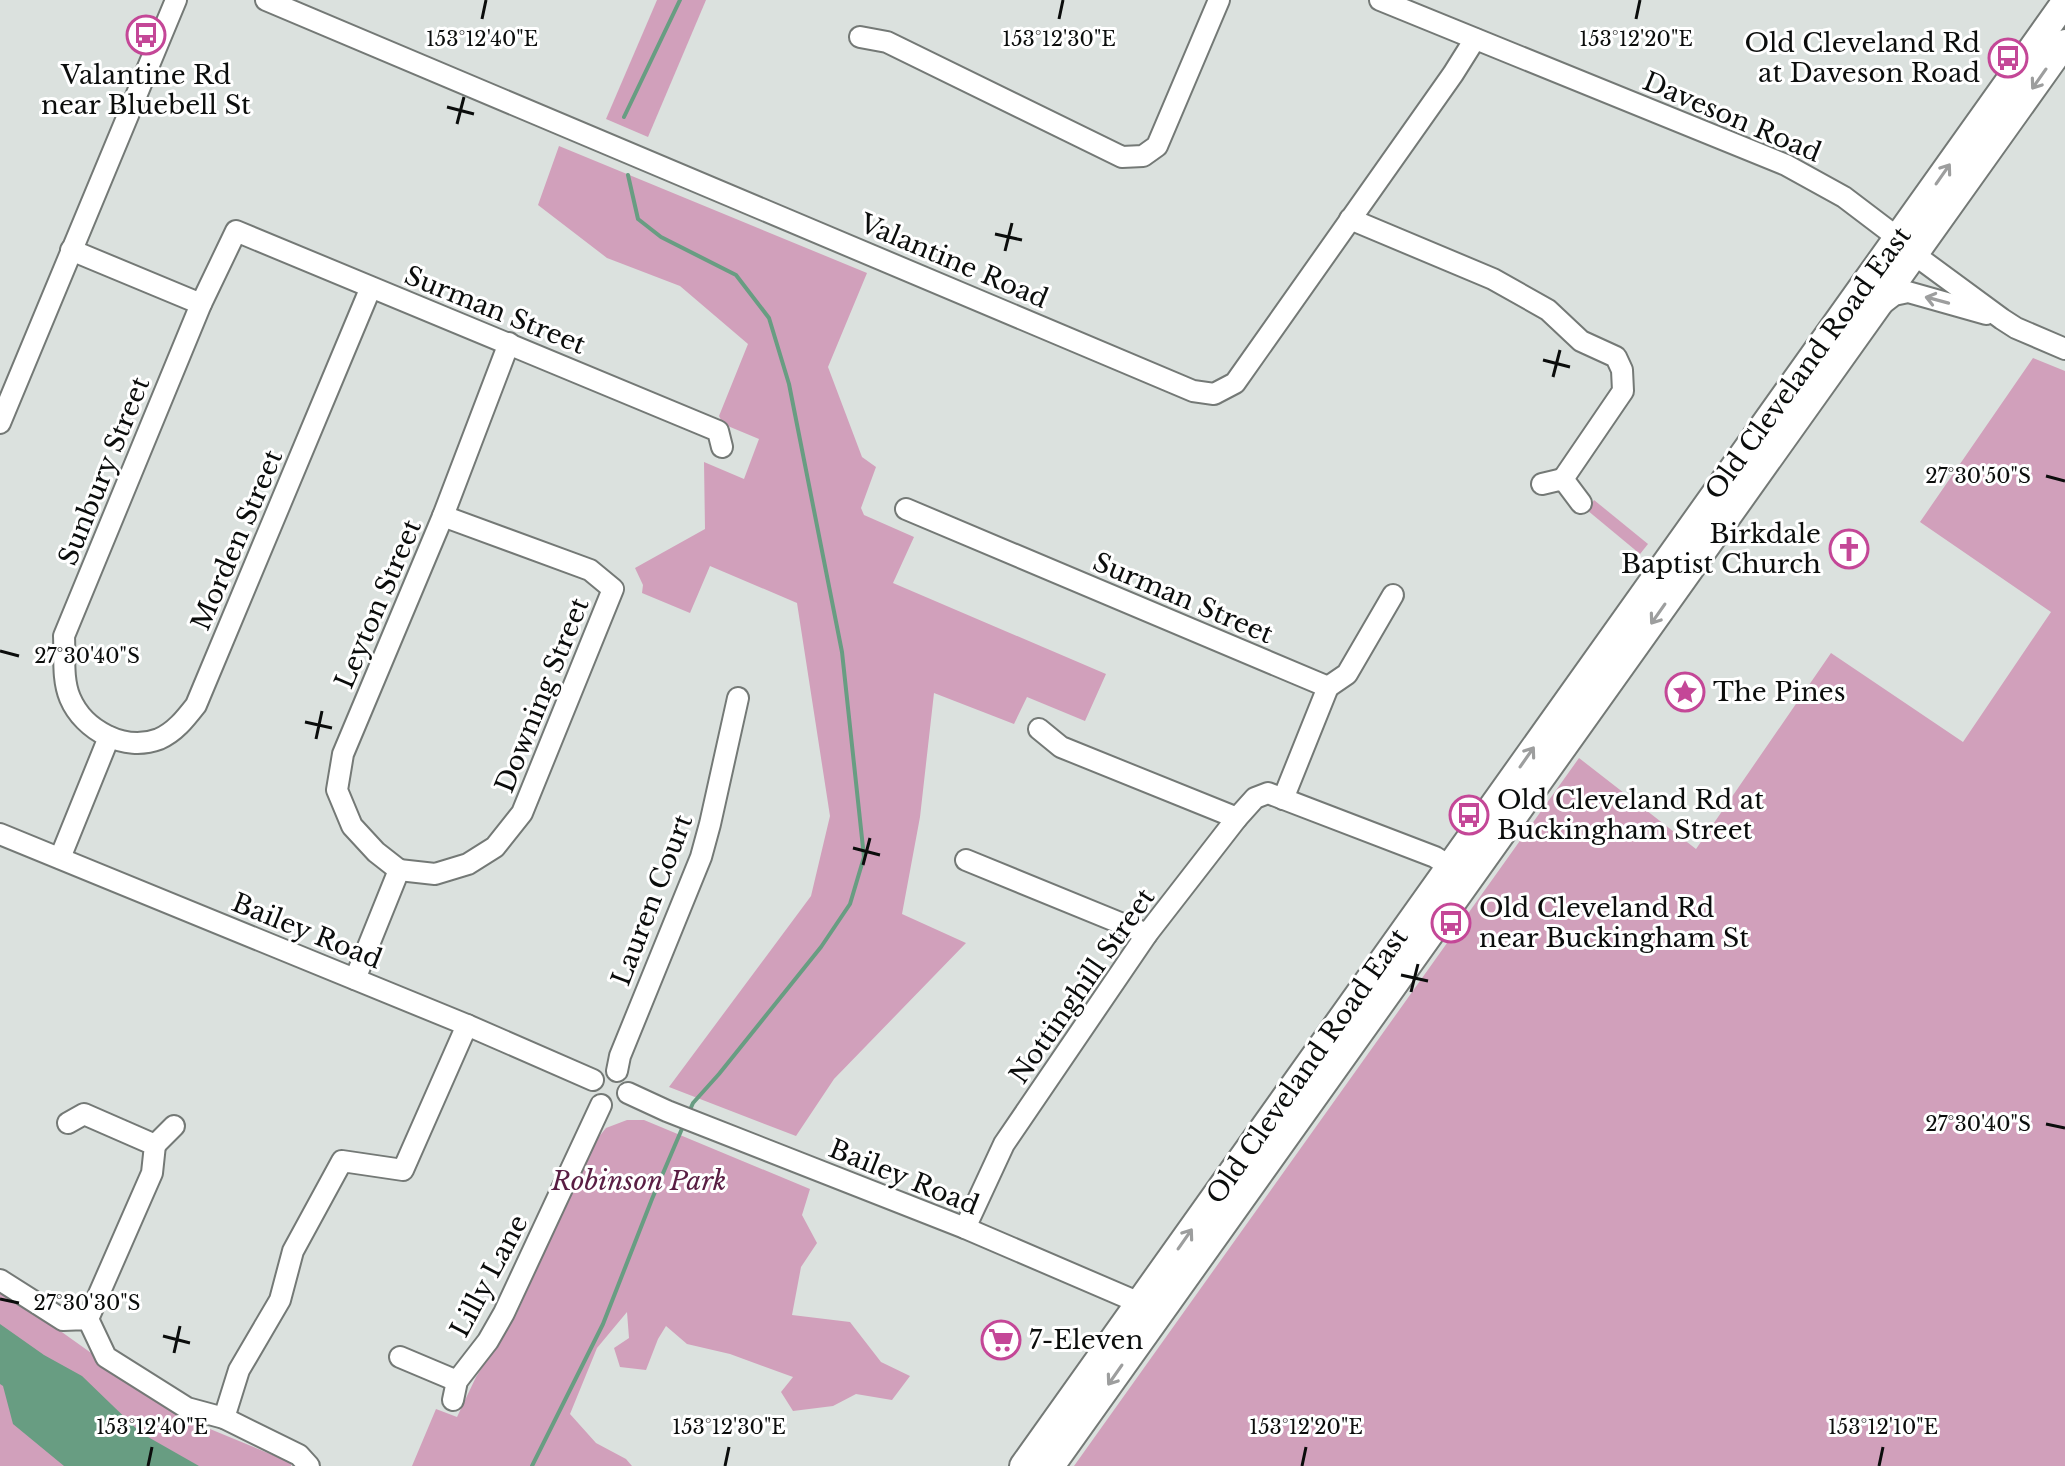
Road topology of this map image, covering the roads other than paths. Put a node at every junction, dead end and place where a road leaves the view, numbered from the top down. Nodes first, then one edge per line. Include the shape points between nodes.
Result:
1 (176, 0) edge
2 (266, 0) edge
3 (1219, 0) edge
4 (1380, 0) edge
5 (2065, 2) edge
6 (860, 37) dead end
7 (1475, 39) junction
8 (2065, 43) edge
9 (1350, 219) junction
10 (236, 231) joint
11 (1906, 246) junction
12 (71, 250) junction
13 (371, 287) junction
14 (201, 304) junction
15 (1876, 308) junction
16 (2002, 319) junction
17 (509, 343) junction
18 (2065, 349) edge
19 (6, 393) edge
20 (0, 423) edge
21 (722, 447) dead end
22 (1563, 479) junction
23 (1542, 484) dead end
24 (1581, 503) dead end
25 (906, 509) dead end
26 (443, 516) junction
27 (1393, 595) dead end
28 (1328, 687) junction
29 (738, 698) dead end
30 (1039, 729) dead end
31 (102, 733) junction
32 (1276, 796) junction
33 (1237, 818) junction
34 (0, 834) edge
35 (60, 858) junction
36 (966, 860) dead end
37 (399, 870) junction
38 (1460, 873) junction
39 (1147, 934) junction
40 (355, 979) junction
41 (467, 1025) junction
42 (617, 1071) junction
43 (593, 1080) junction
44 (628, 1093) junction
45 (601, 1105) junction
46 (77, 1111) dead end
47 (174, 1126) dead end
48 (155, 1145) junction
49 (965, 1228) junction
50 (0, 1280) edge
51 (1150, 1307) junction
52 (88, 1319) junction
53 (400, 1357) dead end
54 (224, 1418) junction
55 (309, 1466) edge
56 (1023, 1466) edge
57 (1051, 1466) edge

1 - 12 street
2 - 9 street, Valantine Road via 1193,391 1214,394 1235,383
3 - 6 street via 1157,146 1143,156 1122,157 887,42
4 - 7 street, Daveson Road
11 -> 5 main road, Old Cleveland Road East
7 - 9 street, Valantine Road
7 - 11 street, Daveson Road via 1786,165 1844,197
8 -> 11 main road, Old Cleveland Road East
9 - 22 street via 1493,279 1548,310 1581,341 1616,357 1623,391
10 - 13 street, Surman Street
10 - 14 street, Sunbury Street
11 - 15 main road, Old Cleveland Road East
11 - 16 street, Daveson Road
38 -> 11 main road, Old Cleveland Road East
12 - 14 street
12 - 19 street
13 - 17 street, Surman Street
13 - 31 street, Morden Street via 196,705 179,726 158,739 128,742
14 - 31 street, Sunbury Street via 64,636 70,699 85,722
16 -> 15 street via 1908,292
15 -> 38 main road, Old Cleveland Road East
16 - 18 street
17 - 21 street, Surman Street via 718,431
17 - 26 street, Leyton Street
19 - 20 street
22 - 23 street
22 - 24 street
25 - 28 street, Surman Street
26 - 37 street, Leyton Street via 343,754 337,790 352,826
26 - 37 street, Downing Street via 590,570 613,589 522,813 495,847 468,864 435,874
27 - 28 street via 1347,674
28 - 32 street
29 - 42 street, Lauren Court via 701,857
30 - 33 street via 1061,747
31 - 35 street
32 - 33 street, Nottinghill Street via 1255,798
32 - 38 street via 1435,857
33 - 39 street, Nottinghill Street
34 - 35 street, Bailey Road
35 - 40 street, Bailey Road
36 - 39 street
37 - 40 street
38 - 51 main road, Old Cleveland Road East
39 - 49 street, Nottinghill Street via 1004,1144
40 - 41 street, Bailey Road
41 - 43 street, Bailey Road
41 - 54 street via 403,1170 342,1161 293,1251 280,1300 239,1370
42 - 43 street via 600,1072
42 - 44 street via 625,1078
43 - 45 street via 591,1091
44 - 45 street via 617,1105
44 - 49 street, Bailey Road
45 - 53 street, Lilly Lane via 504,1313 455,1391
46 - 48 street
47 - 48 street
48 - 52 street via 152,1173
49 - 51 street, Bailey Road
50 - 52 street via 63,1320
51 - 56 main road, Old Cleveland Road East
51 -> 57 main road, Old Cleveland Road East
52 - 54 street via 106,1357 187,1408
54 - 55 street via 299,1455

